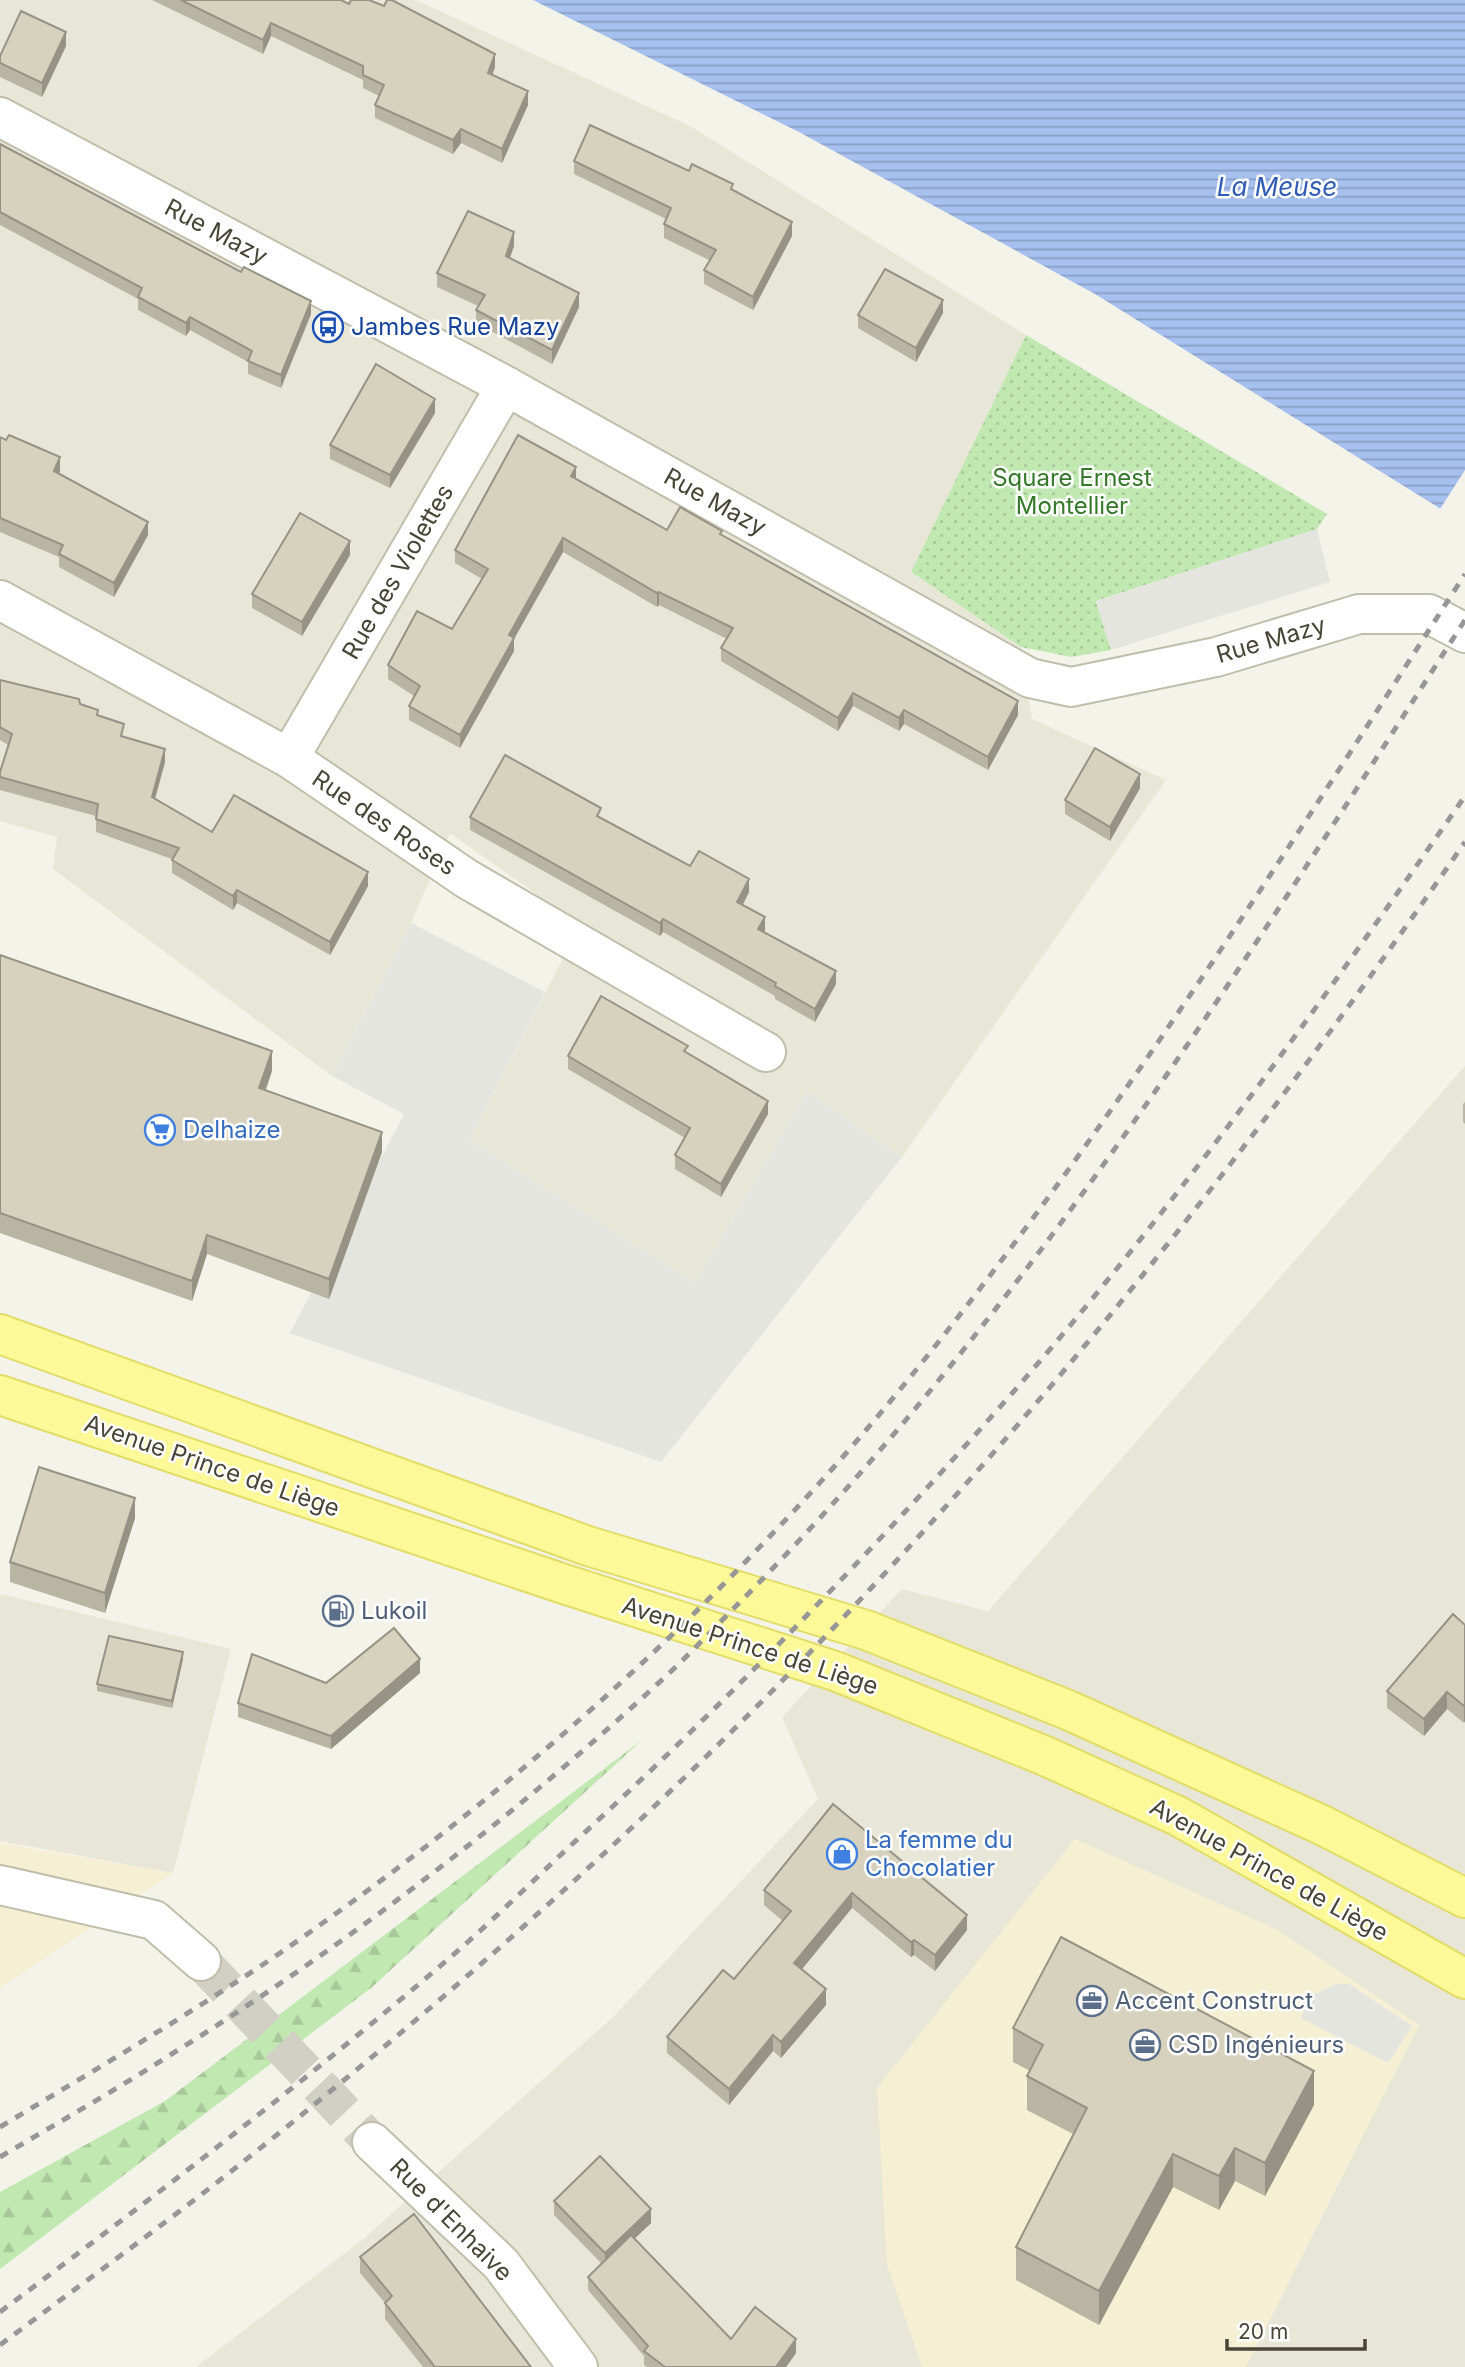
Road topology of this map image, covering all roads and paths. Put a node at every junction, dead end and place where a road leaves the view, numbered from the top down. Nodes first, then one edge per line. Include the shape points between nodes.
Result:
1 (0, 117) edge
2 (506, 386) junction
3 (0, 600) edge
4 (1465, 633) edge
5 (289, 758) junction
6 (766, 1052) dead end
7 (0, 1334) edge
8 (0, 1395) edge
9 (0, 1885) edge
10 (1465, 1898) edge
11 (201, 1961) tunnel mouth
12 (1465, 1979) edge
13 (372, 2142) tunnel mouth
14 (578, 2367) edge

1 - 2 street, Rue Mazy
2 - 4 street, Rue Mazy via 1030,678 1071,687 1216,657 1359,614 1429,614
2 - 5 street, Rue des Violettes
3 - 5 street, Rue des Roses
5 - 6 street, Rue des Roses via 467,879
7 - 10 main road, Avenue Prince de Liège via 588,1546 866,1630 1068,1710 1322,1825
8 - 12 main road, Avenue Prince de Liège via 835,1671 1043,1755 1178,1816
9 - 11 street via 154,1920
13 - 14 street, Rue d'Enhaive via 501,2264

